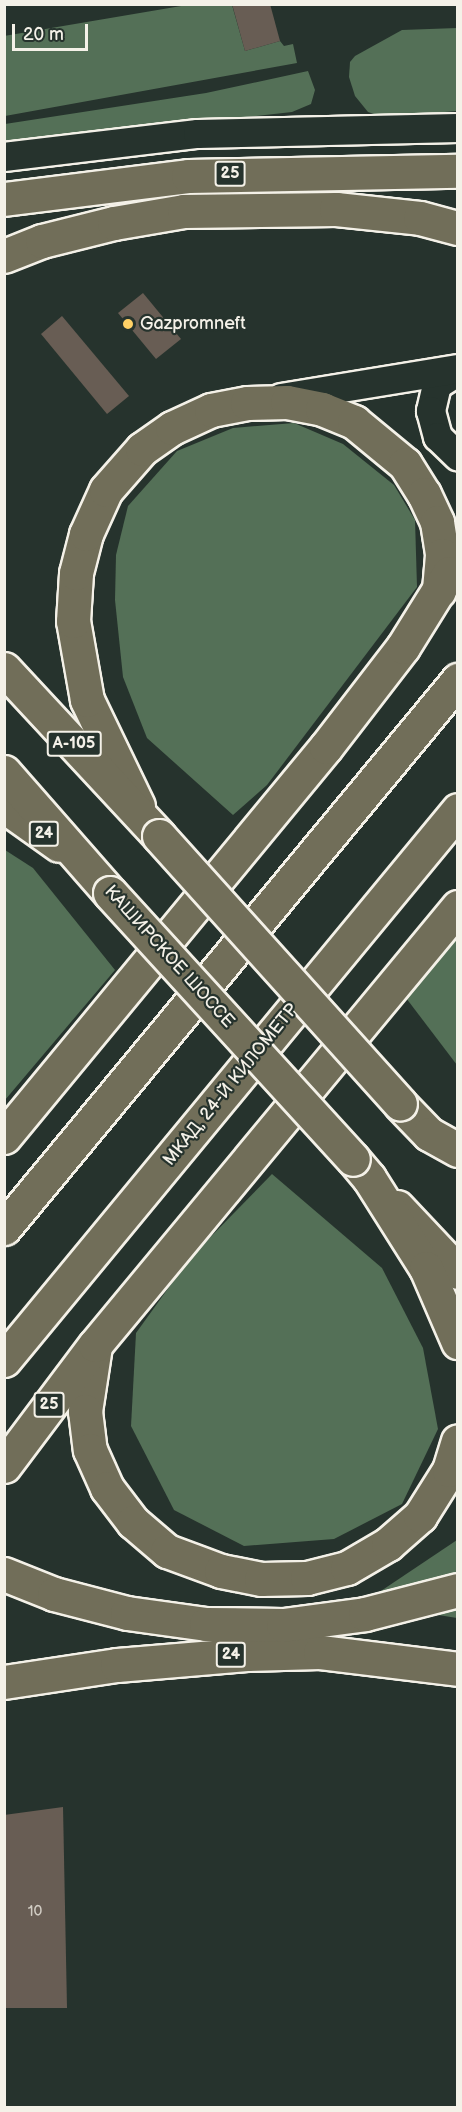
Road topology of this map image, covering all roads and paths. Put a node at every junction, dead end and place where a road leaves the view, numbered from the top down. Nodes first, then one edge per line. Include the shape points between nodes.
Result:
1 (458, 128) edge
2 (4, 157) edge
3 (458, 171) edge
4 (4, 199) edge
5 (458, 228) edge
6 (4, 256) edge
7 (458, 370) edge
8 (246, 403) junction
9 (458, 456) edge
10 (458, 558) edge
11 (439, 591) junction
12 (4, 669) edge
13 (458, 680) edge
14 (4, 772) edge
15 (4, 806) edge
16 (458, 810) edge
17 (152, 827) junction
18 (83, 861) junction
19 (458, 907) edge
20 (429, 1134) junction
21 (4, 1137) edge
22 (458, 1150) edge
23 (458, 1166) edge
24 (361, 1168) junction
25 (4, 1228) edge
26 (458, 1272) edge
27 (458, 1342) edge
28 (95, 1345) junction
29 (4, 1360) edge
30 (65, 1382) junction
31 (458, 1441) edge
32 (4, 1443) edge
33 (4, 1466) edge
34 (4, 1574) edge
35 (458, 1590) edge
36 (458, 1669) edge
37 (57, 1673) junction
38 (4, 1682) edge
39 (4, 1694) edge

1 - 2 street via 198,134
3 - 4 main road, 25 via 188,176
5 - 6 main road via 420,219 336,209 205,210 114,223 42,241
7 - 8 street
7 - 9 street via 437,385 431,411 438,437
8 - 11 main road via 287,402 322,409 354,422 405,464 436,522 442,555
8 - 17 main road via 211,410 172,428 142,448 106,490 86,534 76,573 73,621 87,700
10 - 11 main road
11 - 21 main road via 403,646 326,747
12 - 17 main road, А-105
13 - 25 main road
14 - 18 main road, КАШИРСКОЕ ШОССЕ
15 - 18 main road, 24
16 - 29 main road, МКАД, 24-Й КИЛОМЕТР
17 - 20 main road, bridge
18 - 24 main road, КАШИРСКОЕ ШОССЕ, bridge
19 - 28 main road
20 - 22 main road
20 - 23 main road
24 - 26 main road, КАШИРСКОЕ ШОССЕ
24 - 27 main road via 426,1268
28 - 30 main road, 25
28 - 31 main road via 85,1411 90,1450 107,1488 133,1522 167,1551 221,1571 261,1580 307,1578 347,1568 388,1544 420,1516 449,1470
30 - 32 main road
30 - 33 main road, 25
34 - 35 main road via 54,1594 127,1613 206,1624 284,1625 330,1619
36 - 37 main road, 24 via 320,1652 174,1658
37 - 38 main road, 24
37 - 39 main road, 24

